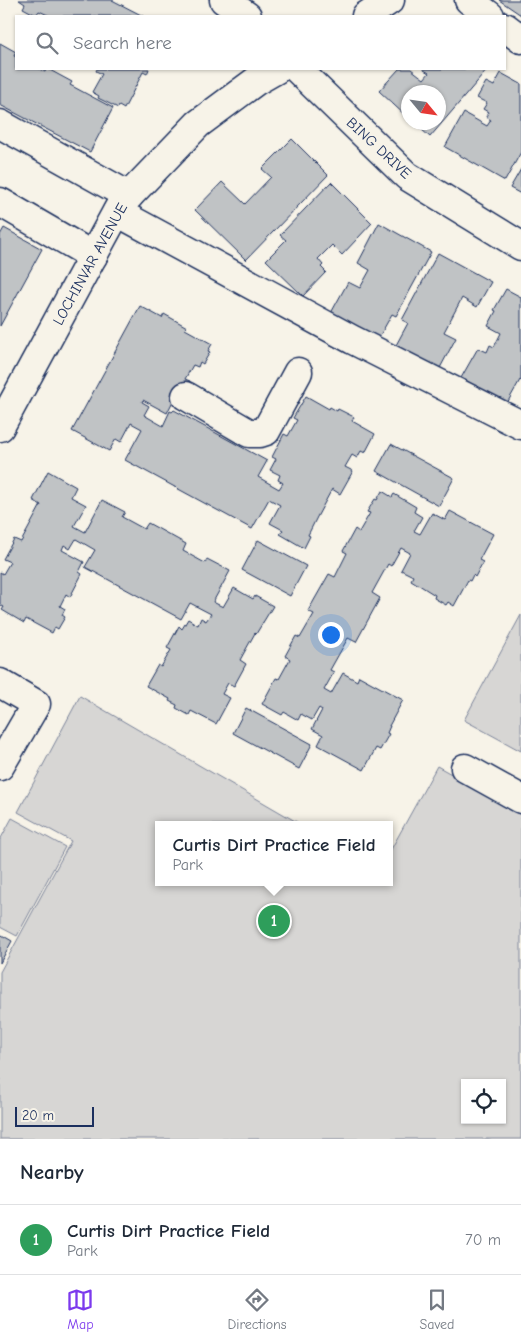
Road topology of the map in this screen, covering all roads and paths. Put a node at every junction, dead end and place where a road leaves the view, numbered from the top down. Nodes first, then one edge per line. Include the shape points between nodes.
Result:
1 (224, 0) edge
2 (390, 0) edge
3 (468, 0) edge
4 (246, 15) edge
5 (368, 15) edge
6 (489, 15) edge
7 (506, 28) edge
8 (521, 40) edge
9 (275, 70) edge
10 (298, 70) edge
11 (0, 124) edge
12 (0, 202) edge
13 (123, 204) junction
14 (521, 246) edge
15 (93, 256) junction
16 (298, 372) dead end
17 (186, 396) dead end
18 (521, 425) edge
19 (0, 427) edge
20 (0, 683) edge
21 (0, 766) edge
22 (465, 768) dead end
23 (521, 800) edge

1 - 4 street
2 - 5 street
3 - 6 street
7 - 8 street
9 - 13 street, LOCHINVAR AVENUE via 198,124
10 - 14 street, BING DRIVE via 406,176
11 - 13 street
12 - 15 street
13 - 15 street, LOCHINVAR AVENUE
13 - 18 street via 353,340
15 - 19 street, LOCHINVAR AVENUE
16 - 17 street via 266,431 260,433 249,433
20 - 21 street via 36,704
22 - 23 street

